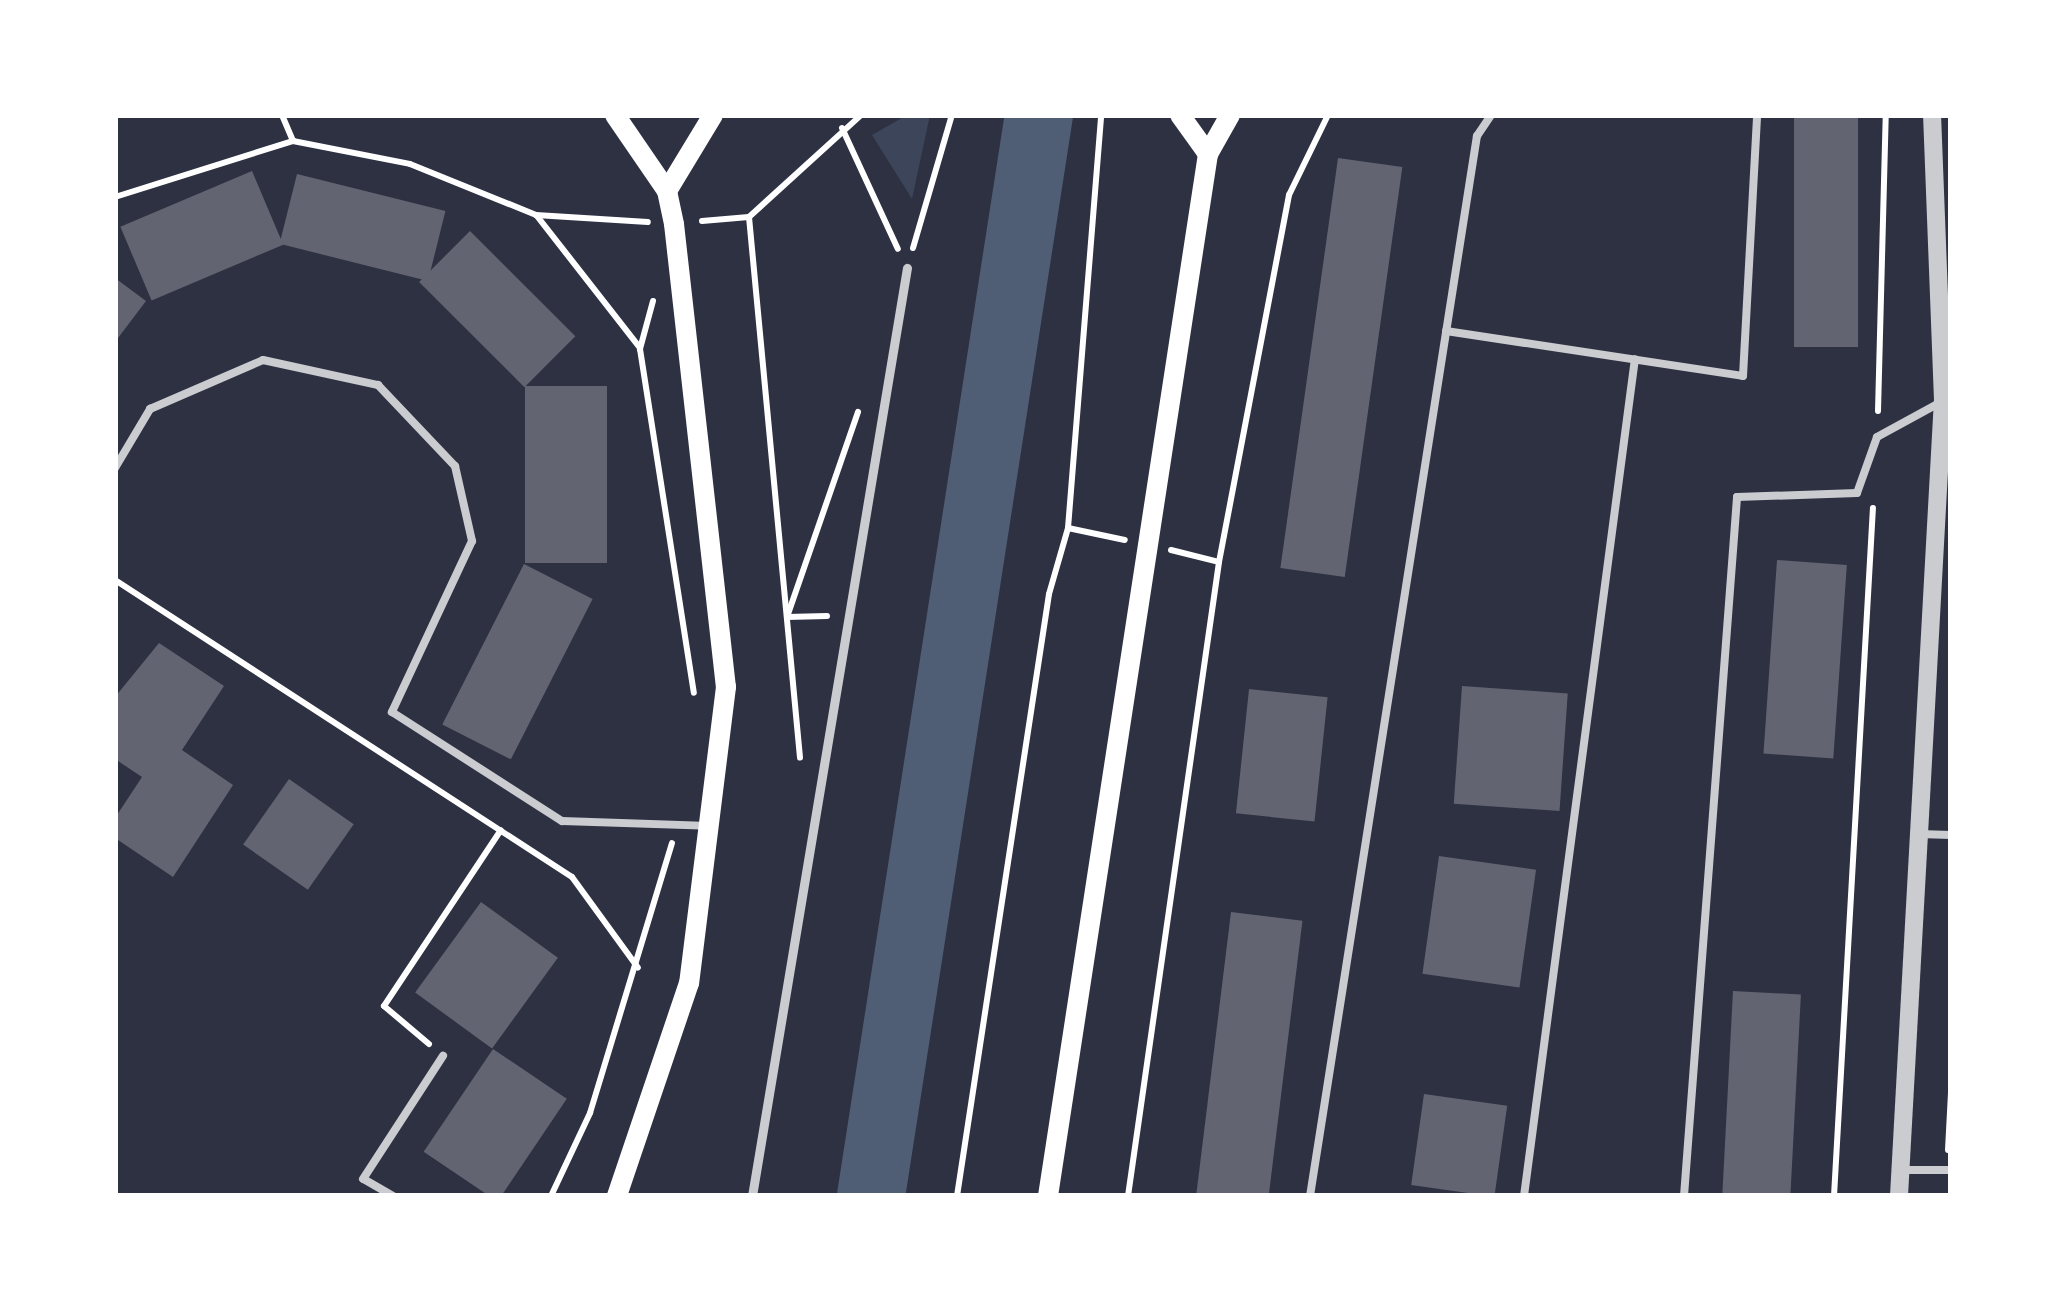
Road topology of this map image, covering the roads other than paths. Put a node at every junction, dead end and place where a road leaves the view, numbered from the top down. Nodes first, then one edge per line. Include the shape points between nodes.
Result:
1 (615, 115) edge
2 (713, 115) edge
3 (1180, 115) edge
4 (1230, 115) edge
5 (1491, 115) edge
6 (1756, 115) edge
7 (1932, 115) edge
8 (1208, 154) junction
9 (667, 191) junction
10 (907, 268) road end
11 (1446, 331) junction
12 (1635, 359) junction
13 (1947, 401) edge
14 (115, 468) edge
15 (709, 826) junction
16 (1918, 834) junction
17 (1951, 834) edge
18 (444, 1056) road end
19 (1900, 1170) junction
20 (1951, 1170) edge
21 (392, 1196) edge
22 (616, 1196) edge
23 (752, 1196) edge
24 (1048, 1196) edge
25 (1310, 1196) edge
26 (1524, 1196) edge
27 (1684, 1196) edge
28 (1898, 1196) edge

1 - 9 main road
2 - 9 main road
3 - 8 main road
4 - 8 main road
5 - 11 lane via 1477,136
6 - 12 lane via 1743,376
7 - 13 street
8 - 24 main road
9 - 15 main road via 726,687
10 - 23 street
11 - 12 lane
11 - 25 lane
12 - 26 lane
13 - 16 street
13 - 27 lane via 1877,437 1856,493 1737,497
14 - 15 lane via 150,409 263,360 378,385 455,466 472,541 392,712 562,821
15 - 22 main road via 690,983
16 - 17 lane
16 - 19 street
18 - 21 lane via 363,1179
19 - 20 lane
19 - 28 street

